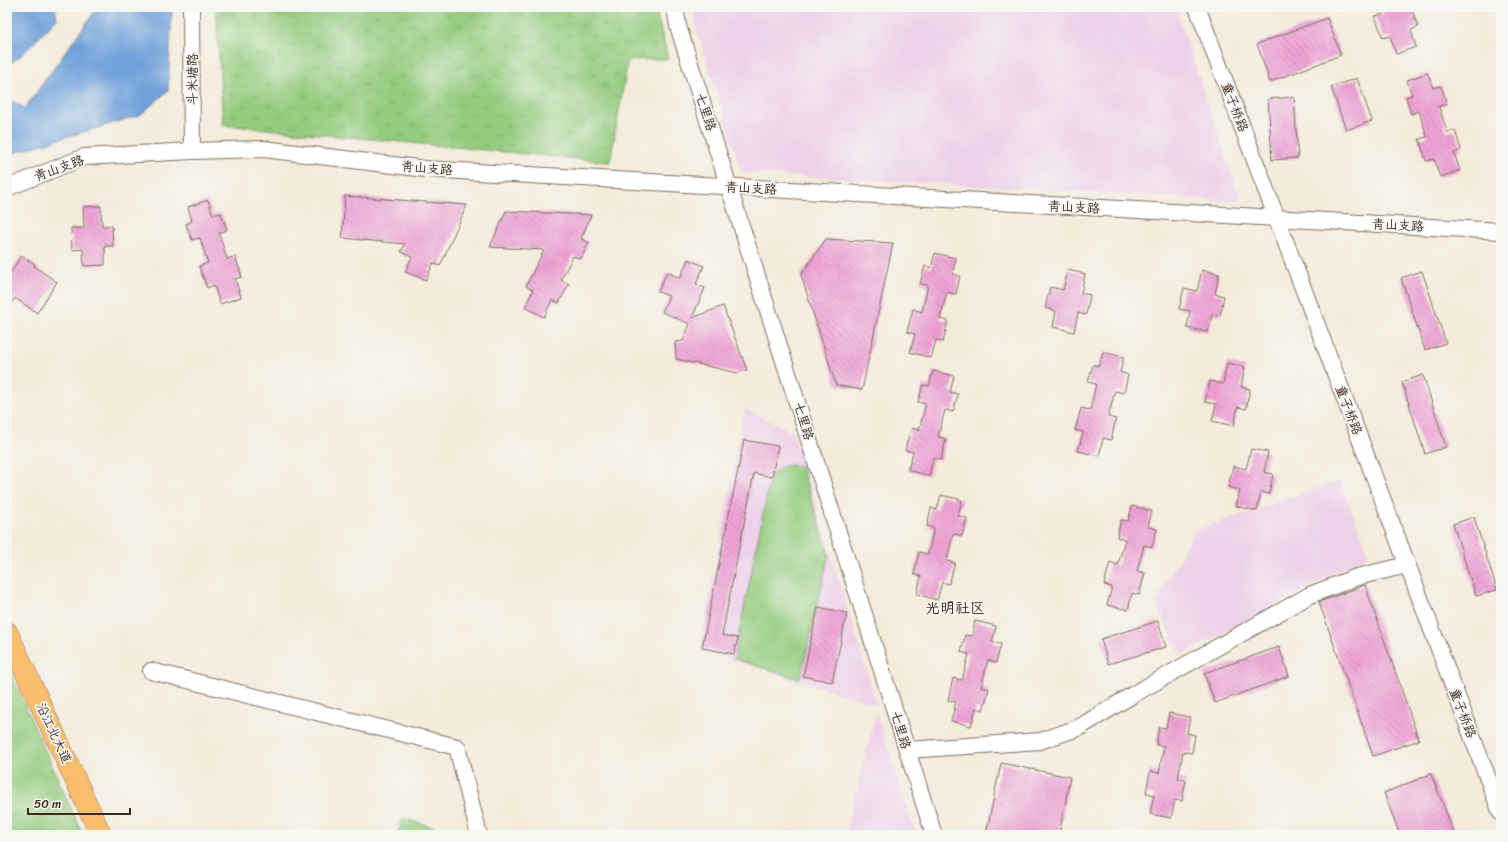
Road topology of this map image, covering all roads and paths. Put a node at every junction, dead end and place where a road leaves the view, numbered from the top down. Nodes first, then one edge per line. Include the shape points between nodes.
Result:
1 (191, 7) edge
2 (675, 7) edge
3 (1197, 7) edge
4 (192, 151) junction
5 (730, 187) junction
6 (7, 188) edge
7 (1277, 218) junction
8 (1501, 231) edge
9 (1408, 565) junction
10 (7, 632) edge
11 (151, 671) dead end
12 (58, 741) junction
13 (907, 750) junction
14 (1496, 783) edge
15 (1501, 813) edge
16 (101, 835) edge
17 (112, 835) edge
18 (479, 835) edge
19 (934, 835) edge

1 - 4 street, 斗米塘路
2 - 5 street, 七里路 via 678,26
3 - 7 street, 童子桥路
4 - 5 street, 青山支路 via 264,149 424,169
4 - 6 street, 青山支路 via 84,156
5 - 7 street, 青山支路
5 - 13 street, 七里路
7 - 8 street, 青山支路
7 - 9 street, 童子桥路
9 - 13 street via 1357,577 1310,595 1078,728 1040,741
9 - 14 street, 童子桥路
10 - 12 main road, 沿江北大道
11 - 18 street via 457,747
12 - 16 main road, 沿江北大道
12 - 17 main road
13 - 19 street, 七里路
14 - 15 street, 童子桥路

